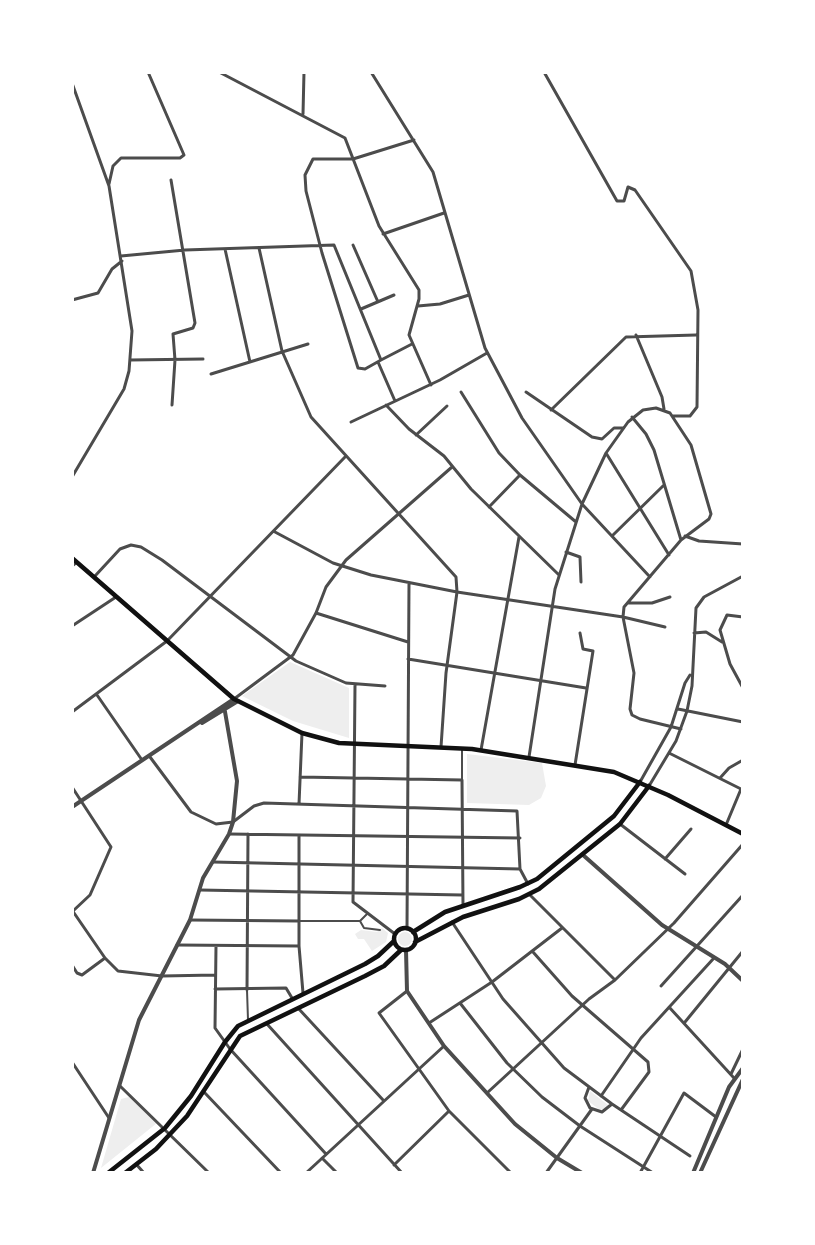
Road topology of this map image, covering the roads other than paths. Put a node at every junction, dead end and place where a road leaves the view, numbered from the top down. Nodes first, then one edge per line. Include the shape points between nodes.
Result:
1 (148, 72) edge
2 (219, 72) edge
3 (304, 72) edge
4 (371, 72) edge
5 (543, 72) edge
6 (72, 83) edge
7 (303, 114) junction
8 (414, 140) junction
9 (353, 159) junction
10 (171, 180) dead end
11 (109, 186) junction
12 (444, 213) junction
13 (383, 234) junction
14 (353, 245) dead end
15 (320, 246) junction
16 (259, 248) junction
17 (225, 249) junction
18 (185, 250) junction
19 (121, 256) junction
20 (122, 261) junction
21 (394, 295) dead end
22 (469, 295) junction
23 (72, 300) edge
24 (378, 302) junction
25 (418, 306) junction
26 (361, 309) junction
27 (636, 335) junction
28 (697, 335) junction
29 (308, 344) dead end
30 (412, 344) junction
31 (282, 351) junction
32 (487, 353) junction
33 (203, 359) dead end
34 (130, 360) junction
35 (175, 360) junction
36 (380, 361) junction
37 (250, 362) junction
38 (211, 374) dead end
39 (431, 385) junction
40 (461, 392) dead end
41 (526, 392) dead end
42 (395, 401) junction
43 (172, 405) dead end
44 (386, 405) junction
45 (447, 406) dead end
46 (664, 409) junction
47 (551, 410) junction
48 (674, 416) junction
49 (632, 417) junction
50 (351, 422) dead end
51 (623, 428) junction
52 (416, 435) junction
53 (606, 453) junction
54 (345, 457) junction
55 (452, 467) junction
56 (520, 476) junction
57 (72, 477) edge
58 (664, 485) junction
59 (582, 504) junction
60 (640, 506) junction
61 (489, 507) junction
62 (399, 514) junction
63 (576, 522) junction
64 (275, 532) junction
65 (612, 536) junction
66 (686, 536) junction
67 (519, 537) junction
68 (681, 540) junction
69 (743, 544) edge
70 (566, 552) junction
71 (669, 555) junction
72 (72, 558) edge
73 (77, 562) junction
74 (72, 566) edge
75 (341, 566) junction
76 (559, 575) junction
77 (95, 576) junction
78 (743, 576) edge
79 (650, 578) junction
80 (581, 582) dead end
81 (409, 583) junction
82 (457, 592) junction
83 (118, 596) junction
84 (211, 597) junction
85 (670, 597) dead end
86 (507, 599) junction
87 (627, 603) junction
88 (552, 607) junction
89 (316, 614) junction
90 (623, 617) junction
91 (743, 617) edge
92 (72, 626) edge
93 (664, 627) dead end
94 (580, 633) dead end
95 (694, 633) junction
96 (167, 640) junction
97 (408, 642) junction
98 (722, 642) junction
99 (290, 658) junction
100 (408, 659) junction
101 (447, 665) junction
102 (494, 674) junction
103 (691, 674) junction
104 (541, 681) junction
105 (355, 685) junction
106 (385, 686) dead end
107 (586, 688) junction
108 (743, 688) edge
109 (97, 695) junction
110 (236, 700) junction
111 (225, 708) junction
112 (678, 709) junction
113 (687, 711) junction
114 (72, 712) edge
115 (743, 722) edge
116 (671, 727) junction
117 (681, 729) junction
118 (302, 733) junction
119 (354, 744) junction
120 (410, 746) junction
121 (441, 747) junction
122 (462, 748) junction
123 (481, 750) junction
124 (669, 753) junction
125 (150, 757) junction
126 (529, 758) junction
127 (743, 760) edge
128 (143, 761) junction
129 (575, 765) junction
130 (300, 777) junction
131 (354, 778) junction
132 (720, 778) junction
133 (409, 779) junction
134 (462, 780) junction
135 (640, 782) junction
136 (649, 786) junction
137 (72, 787) edge
138 (742, 789) edge
139 (81, 801) junction
140 (299, 804) junction
141 (72, 807) edge
142 (354, 807) junction
143 (409, 808) junction
144 (462, 810) junction
145 (233, 822) junction
146 (620, 824) junction
147 (726, 825) junction
148 (691, 829) dead end
149 (228, 834) junction
150 (248, 834) junction
151 (743, 834) edge
152 (299, 835) junction
153 (353, 836) junction
154 (409, 837) junction
155 (462, 838) junction
156 (520, 838) junction
157 (743, 844) edge
158 (583, 855) junction
159 (665, 859) junction
160 (213, 862) junction
161 (248, 863) junction
162 (299, 864) junction
163 (354, 865) junction
164 (409, 867) junction
165 (462, 868) junction
166 (520, 869) junction
167 (684, 874) dead end
168 (528, 884) junction
169 (198, 890) junction
170 (247, 892) junction
171 (299, 892) junction
172 (353, 892) junction
173 (409, 894) junction
174 (462, 895) junction
175 (530, 895) junction
176 (743, 896) edge
177 (463, 905) junction
178 (72, 910) edge
179 (368, 913) junction
180 (190, 920) junction
181 (247, 921) junction
182 (299, 921) junction
183 (360, 921) junction
184 (453, 922) junction
185 (407, 928) junction
186 (562, 928) junction
187 (380, 930) dead end
188 (668, 930) junction
189 (413, 932) junction
190 (395, 934) junction
191 (394, 941) junction
192 (415, 942) junction
193 (177, 945) junction
194 (216, 946) junction
195 (247, 946) junction
196 (299, 946) junction
197 (695, 948) junction
198 (403, 950) junction
199 (743, 951) edge
200 (533, 952) junction
201 (105, 958) junction
202 (714, 958) junction
203 (72, 965) edge
204 (729, 967) junction
205 (215, 975) junction
206 (162, 976) junction
207 (615, 980) junction
208 (743, 981) edge
209 (492, 982) junction
210 (660, 986) dead end
211 (215, 989) junction
212 (247, 990) junction
213 (407, 990) junction
214 (303, 993) junction
215 (292, 998) junction
216 (460, 1003) junction
217 (582, 1005) junction
218 (297, 1007) junction
219 (669, 1007) junction
220 (248, 1020) junction
221 (266, 1022) junction
222 (685, 1022) junction
223 (428, 1024) junction
224 (225, 1042) junction
225 (541, 1044) junction
226 (444, 1046) junction
227 (633, 1048) junction
228 (230, 1049) junction
229 (743, 1049) edge
230 (72, 1062) edge
231 (743, 1068) edge
232 (419, 1070) junction
233 (513, 1070) junction
234 (733, 1076) junction
235 (743, 1079) edge
236 (120, 1086) junction
237 (589, 1087) junction
238 (204, 1092) junction
239 (486, 1094) junction
240 (601, 1096) junction
241 (384, 1101) junction
242 (612, 1104) junction
243 (592, 1109) junction
244 (621, 1110) junction
245 (449, 1111) junction
246 (716, 1117) junction
247 (109, 1119) junction
248 (359, 1124) junction
249 (580, 1126) junction
250 (165, 1128) junction
251 (171, 1134) junction
252 (660, 1136) junction
253 (326, 1154) junction
254 (690, 1156) dead end
255 (322, 1158) junction
256 (557, 1158) junction
257 (136, 1164) junction
258 (394, 1165) junction
259 (644, 1167) junction
260 (93, 1173) edge
261 (108, 1173) edge
262 (125, 1173) edge
263 (144, 1173) edge
264 (209, 1173) edge
265 (281, 1173) edge
266 (306, 1173) edge
267 (336, 1173) edge
268 (402, 1173) edge
269 (510, 1173) edge
270 (546, 1173) edge
271 (582, 1173) edge
272 (640, 1173) edge
273 (653, 1173) edge
274 (693, 1173) edge
275 (700, 1173) edge

1 - 11 street via 184,155 118,160
2 - 7 street
3 - 7 street
4 - 8 street
5 - 28 street via 617,201 623,201 627,188 632,188 690,268 697,300
6 - 11 street
7 - 9 street via 343,136
8 - 9 street
8 - 12 street via 433,172
9 - 13 street
9 - 15 street via 315,158 307,168 305,187
10 - 18 street
11 - 19 street
12 - 13 street
12 - 22 street
13 - 25 street via 417,286
14 - 24 street
15 - 16 street
15 - 26 street via 336,248
15 - 36 street via 358,368 365,369
16 - 17 street
16 - 31 street
17 - 18 street
17 - 37 street
18 - 19 street
18 - 35 street via 195,323 193,328 173,334
19 - 20 street
20 - 23 street via 112,268 98,293
20 - 34 street via 131,318
21 - 24 street
22 - 25 street
22 - 32 street
24 - 26 street
25 - 30 street via 409,333
26 - 36 street
27 - 28 street
27 - 46 street
27 - 47 street via 624,339
28 - 48 street via 697,407 690,416
29 - 31 street
30 - 36 street
30 - 39 street
31 - 37 street
31 - 54 street via 309,414
32 - 39 street
32 - 59 street via 525,424
33 - 35 street
34 - 35 street
34 - 57 street via 118,401
35 - 43 street
36 - 42 street
37 - 38 street
39 - 42 street
40 - 56 street via 492,446
41 - 47 street
42 - 44 street
44 - 50 street
44 - 52 street
45 - 52 street
46 - 48 street
46 - 49 street via 648,409
47 - 51 street via 594,438 604,437 615,427
48 - 66 street via 691,445 711,516
49 - 51 street
49 - 58 street via 648,438
51 - 53 street
52 - 55 street
53 - 59 street
53 - 60 street
54 - 62 street
54 - 64 street
55 - 61 street
55 - 62 street
56 - 61 street
56 - 63 street
58 - 60 street
58 - 68 street
59 - 63 street
59 - 65 street
60 - 65 street
60 - 71 street
61 - 67 street
62 - 75 street
62 - 82 street via 454,573
63 - 70 street
64 - 75 street
64 - 84 street
65 - 79 street
66 - 68 street
66 - 69 street via 699,541
67 - 76 street
67 - 86 street
68 - 71 street
70 - 76 street
70 - 80 street via 580,557
71 - 79 street
72 - 73 main road
73 - 74 street
73 - 77 main road
75 - 81 street
75 - 89 street via 326,588
76 - 88 street
77 - 83 main road
77 - 84 street via 118,550 134,546 152,553
78 - 95 street via 700,601 694,614
79 - 87 street
81 - 82 street
81 - 97 street
82 - 86 street
82 - 101 street
83 - 92 street
83 - 96 main road
84 - 96 street
84 - 99 street
85 - 87 street via 652,603
86 - 88 street
86 - 102 street
87 - 90 street
88 - 90 street
88 - 104 street
89 - 97 street
89 - 99 street
90 - 93 street
90 - 116 street via 634,673 631,713
91 - 98 street via 725,616
94 - 107 street via 583,649 593,651
95 - 98 street via 705,632
95 - 103 street
96 - 109 street
96 - 110 main road
97 - 100 street
98 - 108 street
99 - 105 street
99 - 110 street
100 - 101 street
100 - 120 street
101 - 102 street
101 - 121 street
102 - 104 street
102 - 123 street
103 - 112 street via 684,683
103 - 113 street
104 - 107 street
104 - 126 street
105 - 106 street
105 - 119 street
107 - 129 street
109 - 114 street
109 - 128 street
110 - 111 street
110 - 118 main road
111 - 125 street
111 - 145 street via 237,781
112 - 113 street
112 - 116 street
113 - 115 street
113 - 117 street
116 - 117 street
116 - 135 street
117 - 124 street
118 - 119 main road
118 - 130 street
119 - 120 main road
119 - 131 street
120 - 121 main road
120 - 133 street
121 - 122 main road
122 - 123 main road
122 - 134 street
123 - 126 main road
124 - 132 street
124 - 136 street
125 - 128 street
125 - 145 street via 195,816 216,824
126 - 129 main road
127 - 132 street
128 - 139 street
129 - 135 main road via 618,773
130 - 131 street
130 - 140 street
131 - 133 street
131 - 142 street
132 - 138 street
133 - 134 street
133 - 143 street
134 - 144 street
135 - 136 main road
135 - 168 main road via 614,816
136 - 146 main road
136 - 147 main road
137 - 139 street
138 - 147 street
139 - 141 street
139 - 178 street via 111,848 90,896
140 - 142 street
140 - 145 street via 259,804
142 - 143 street
142 - 153 street
143 - 144 street
143 - 154 street
144 - 155 street
144 - 156 street via 515,810 520,813
145 - 149 street
146 - 158 main road
146 - 159 street
147 - 151 main road
148 - 159 street
149 - 150 street
149 - 160 street
150 - 152 street
150 - 161 street
152 - 153 street
152 - 162 street
153 - 154 street
153 - 163 street
154 - 155 street
154 - 164 street
155 - 156 street
155 - 165 street
156 - 166 street
157 - 188 street
158 - 175 main road
158 - 188 street
159 - 167 street
160 - 161 street
160 - 169 street
161 - 162 street
161 - 170 street
162 - 163 street
162 - 171 street
163 - 164 street
163 - 172 street
164 - 165 street
164 - 173 street
165 - 166 street
165 - 174 street
166 - 168 street
168 - 177 main road
169 - 170 street
169 - 180 street
170 - 171 street
170 - 181 street
171 - 172 street
171 - 182 street
172 - 173 street
172 - 179 street via 354,903
173 - 174 street
173 - 185 street
174 - 177 street
175 - 184 main road
175 - 186 street
176 - 197 street
177 - 189 main road
178 - 201 street
179 - 183 street
179 - 190 street
180 - 181 street
180 - 193 street
181 - 182 street
181 - 195 street
182 - 183 street
182 - 196 street
183 - 187 street via 364,928
184 - 192 main road
184 - 209 street
185 - 189 main road
185 - 190 main road
186 - 200 street
186 - 207 street
188 - 197 street
188 - 207 street
189 - 192 main road
190 - 191 main road
191 - 198 main road
191 - 214 main road via 378,956
192 - 198 main road
193 - 194 street
193 - 206 street
194 - 195 street
194 - 205 street
195 - 196 street
195 - 212 street
196 - 214 street
197 - 202 street
197 - 210 street
198 - 213 street
198 - 218 main road via 374,972
199 - 204 street
200 - 209 street
200 - 217 street
201 - 203 street via 82,975
201 - 206 street via 118,971
202 - 204 street
202 - 219 street
204 - 208 street
204 - 222 street
205 - 206 street
205 - 211 street
206 - 236 street via 140,1020
207 - 217 street
209 - 216 street
209 - 225 street
211 - 212 street
211 - 224 street via 214,1026
212 - 215 street via 287,988
212 - 220 street
213 - 223 street
213 - 232 street via 379,1013
214 - 215 main road
215 - 220 main road
216 - 223 street
216 - 233 street
217 - 225 street
217 - 227 street
218 - 221 main road
218 - 241 street
219 - 222 street
219 - 227 street
220 - 224 main road
221 - 228 main road via 240,1036
221 - 248 street
222 - 234 street
223 - 226 street
224 - 228 street
224 - 250 main road via 191,1096
225 - 233 street
225 - 237 street
226 - 232 street
226 - 239 street
227 - 240 street
227 - 244 street via 648,1062 649,1072
228 - 238 main road
228 - 253 street
229 - 234 street
230 - 247 street
231 - 234 street
232 - 241 street
232 - 245 street
233 - 239 street
233 - 249 street
234 - 246 street
235 - 275 street
236 - 247 street
236 - 250 street
237 - 240 street
237 - 243 street via 585,1100
238 - 251 main road
238 - 265 street
239 - 256 street
240 - 242 street
241 - 248 street
242 - 243 street via 602,1112
242 - 244 street
243 - 249 street
244 - 252 street
245 - 258 street
245 - 269 street
246 - 252 street via 684,1094
246 - 274 street
247 - 260 street
248 - 253 street
248 - 258 street
249 - 256 street
249 - 259 street
250 - 251 street
250 - 261 main road
251 - 257 main road
251 - 264 street
252 - 254 street
252 - 259 street
253 - 255 street
255 - 266 street
255 - 267 street
256 - 270 street
256 - 271 street
257 - 262 main road
257 - 263 street
258 - 268 street
259 - 272 street
259 - 273 street

